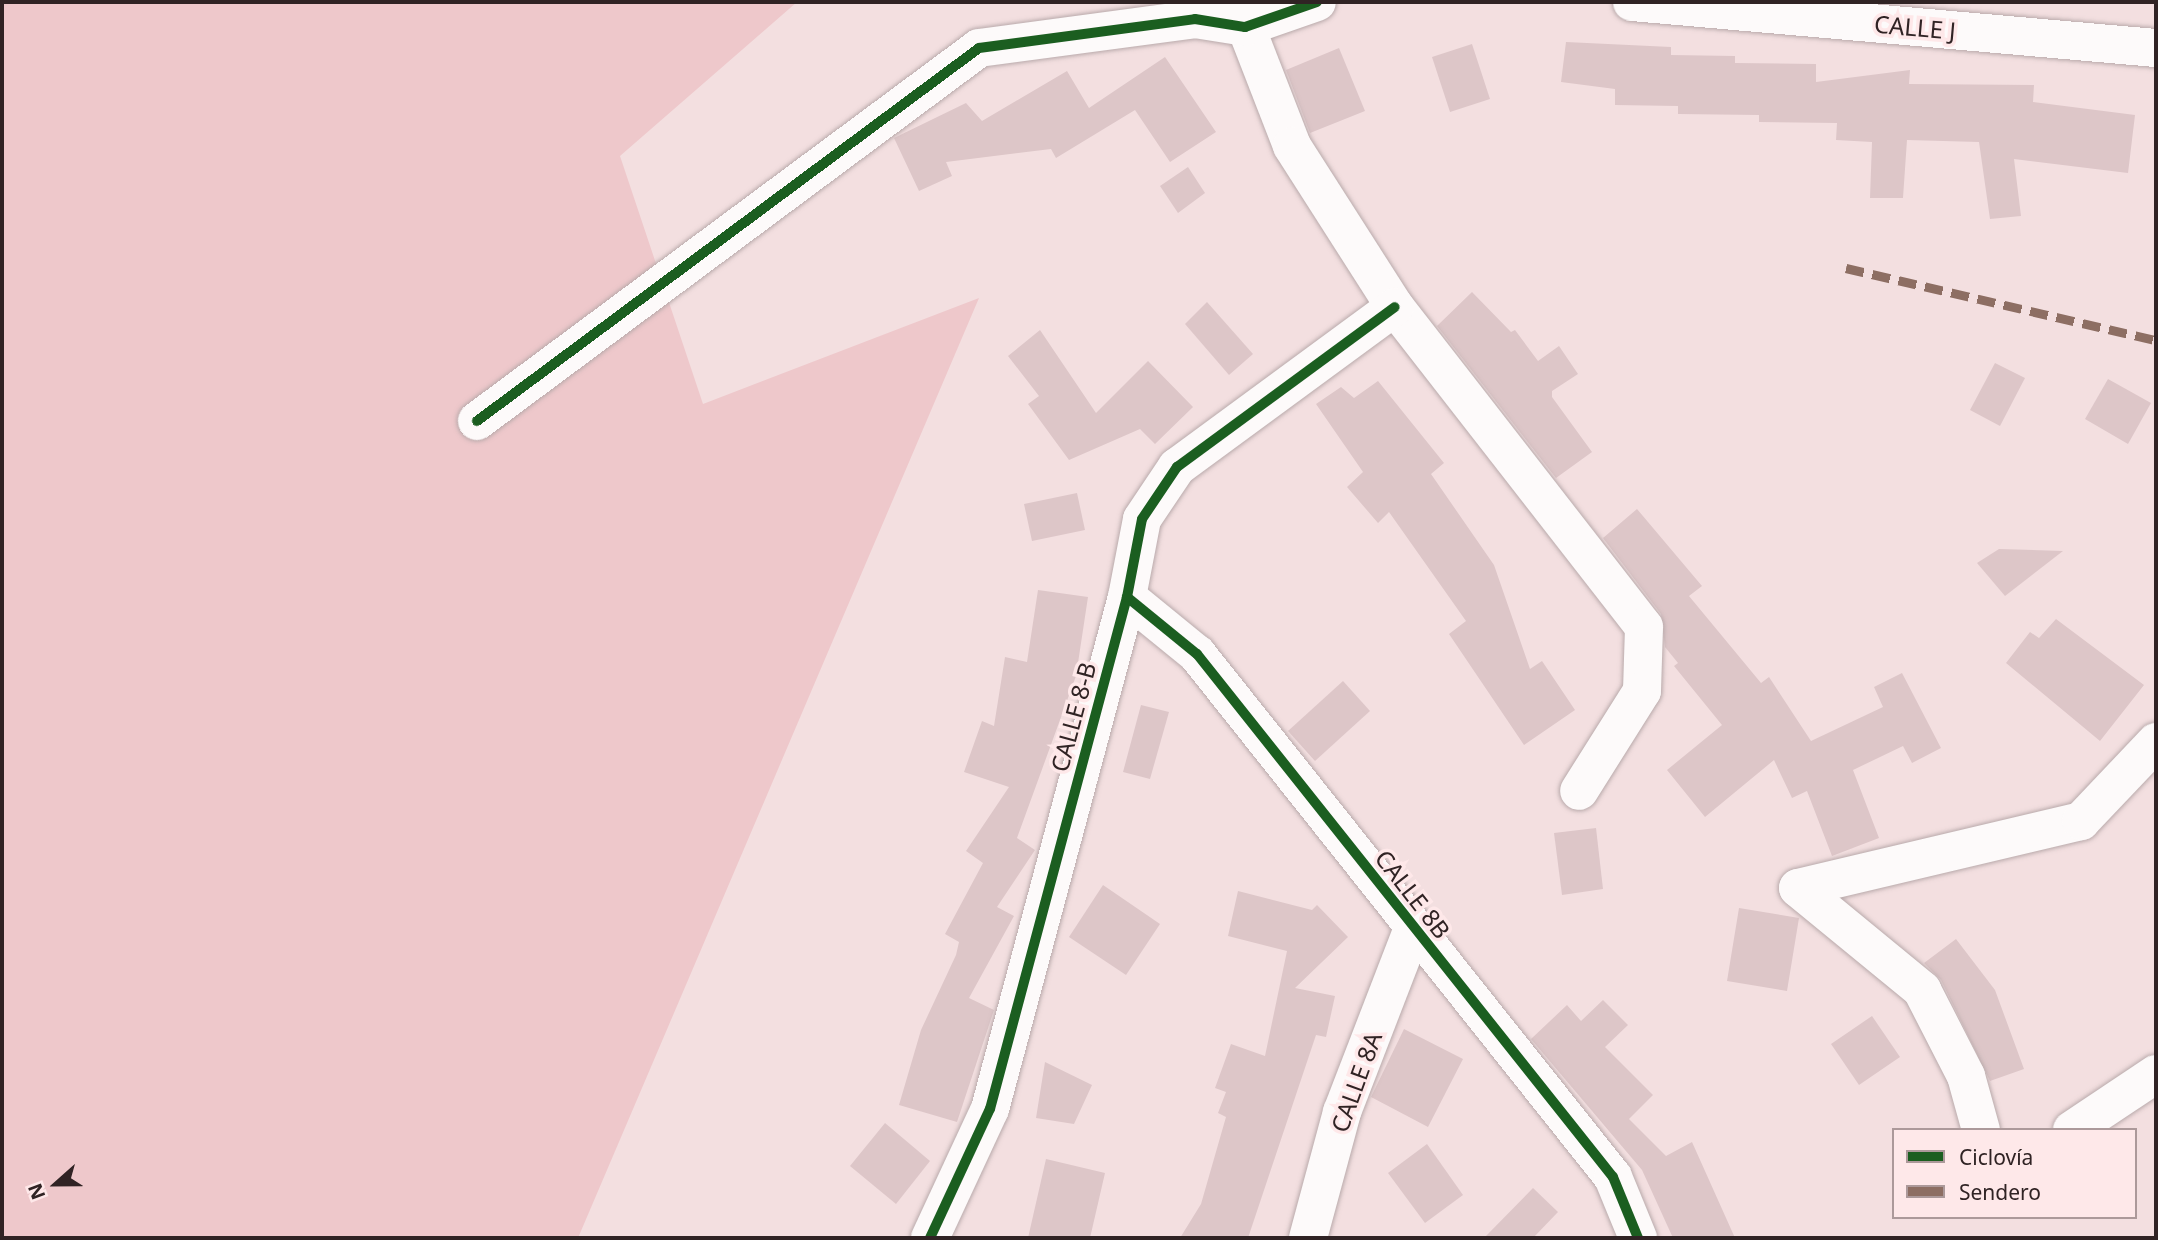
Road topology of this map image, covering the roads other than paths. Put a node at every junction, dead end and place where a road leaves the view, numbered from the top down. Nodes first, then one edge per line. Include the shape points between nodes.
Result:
1 (1317, 2) edge
2 (1632, 2) edge
3 (1240, 14) edge
4 (2156, 48) edge
5 (1395, 307) junction
6 (477, 421) dead end
7 (1127, 597) junction
8 (2156, 742) edge
9 (1580, 791) dead end
10 (1413, 928) junction
11 (2156, 1074) edge
12 (1980, 1128) edge
13 (2075, 1128) edge
14 (930, 1238) edge
15 (1308, 1238) edge
16 (1638, 1238) edge

1 - 3 street
2 - 4 street, CALLE J
3 - 5 street via 1293,146
3 - 6 street via 979,48
5 - 7 street, CALLE 8-B via 1177,467 1142,519
5 - 9 street via 1644,627 1642,691
7 - 10 street, CALLE 8B via 1197,654
7 - 14 street, CALLE 8-B via 990,1109
8 - 12 street via 2081,821 1798,888 1922,990 1966,1076
10 - 15 street, CALLE 8A via 1342,1112
10 - 16 street, CALLE 8B via 1613,1177
11 - 13 street

